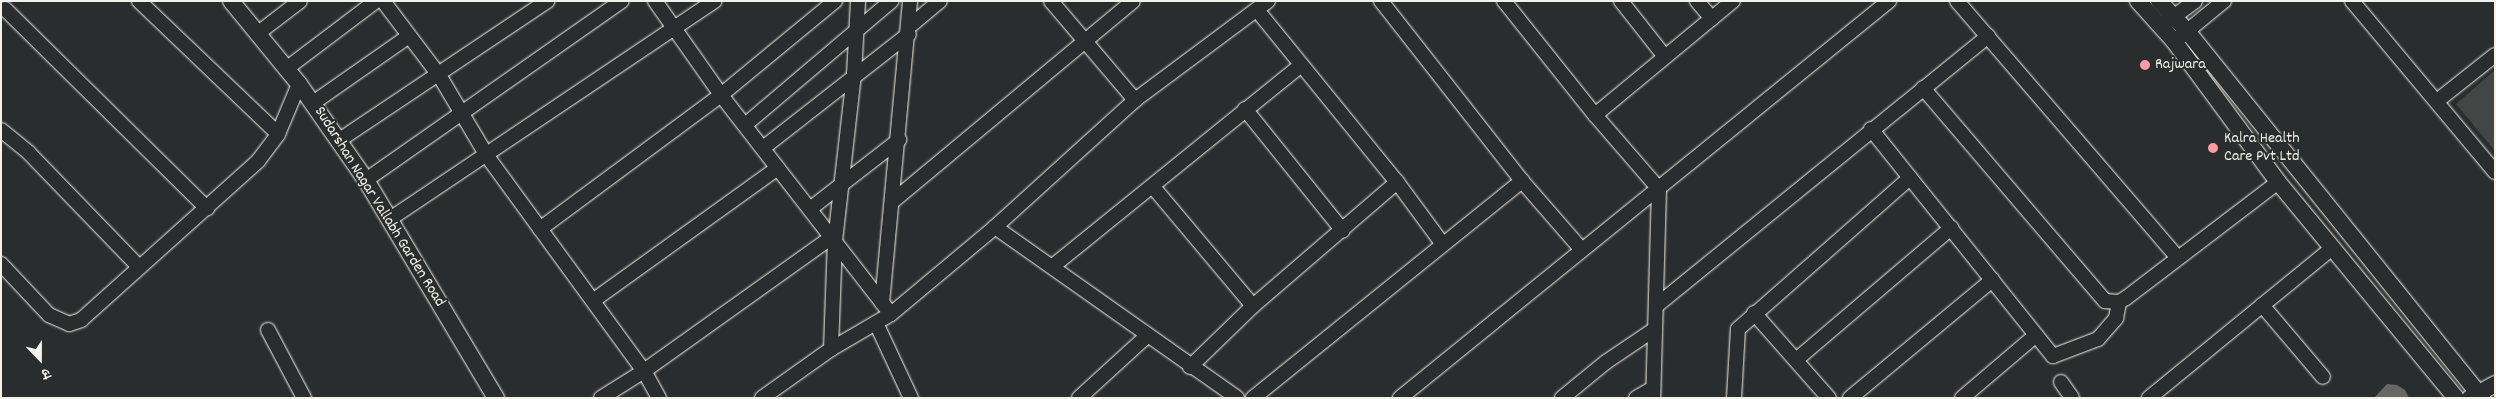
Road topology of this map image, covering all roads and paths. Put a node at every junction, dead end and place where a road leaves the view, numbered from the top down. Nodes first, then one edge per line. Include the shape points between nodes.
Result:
1 (139, 1) edge
2 (231, 1) edge
3 (300, 1) edge
4 (376, 1) edge
5 (383, 1) edge
6 (547, 1) edge
7 (622, 1) edge
8 (655, 1) edge
9 (715, 1) edge
10 (835, 1) edge
11 (858, 1) edge
12 (890, 1) edge
13 (910, 1) edge
14 (940, 1) edge
15 (1052, 1) edge
16 (1133, 1) edge
17 (1268, 1) edge
18 (1381, 1) edge
19 (1504, 1) edge
20 (1621, 1) edge
21 (1697, 1) edge
22 (1733, 1) edge
23 (1889, 1) edge
24 (1957, 1) edge
25 (2138, 1) edge
26 (2159, 1) edge
27 (2195, 1) edge
28 (2224, 1) edge
29 (2352, 1) edge
30 (1257, 10) junction
31 (2, 11) edge
32 (1712, 19) junction
33 (2167, 22) junction
34 (673, 28) junction
35 (910, 30) junction
36 (857, 31) junction
37 (258, 34) junction
38 (409, 36) junction
39 (1988, 36) junction
40 (2181, 36) junction
41 (1082, 42) junction
42 (2495, 55) edge
43 (1665, 57) junction
44 (1301, 65) junction
45 (286, 68) junction
46 (439, 75) junction
47 (854, 75) junction
48 (299, 84) junction
49 (1923, 88) junction
50 (721, 95) junction
51 (1135, 100) junction
52 (2437, 101) junction
53 (313, 102) junction
54 (1244, 109) junction
55 (461, 113) junction
56 (1595, 115) junction
57 (745, 125) junction
58 (1871, 129) junction
59 (1, 130) edge
60 (278, 134) junction
61 (898, 140) junction
62 (338, 141) junction
63 (763, 148) junction
64 (487, 156) junction
65 (778, 168) junction
66 (2495, 172) edge
67 (1910, 178) junction
68 (366, 180) junction
69 (1522, 181) junction
70 (1397, 182) junction
71 (2278, 182) junction
72 (842, 183) junction
73 (1154, 188) junction
74 (1659, 189) junction
75 (892, 201) junction
76 (207, 208) junction
77 (810, 208) junction
78 (390, 219) junction
79 (995, 227) junction
80 (1951, 228) junction
81 (540, 229) junction
82 (1343, 231) junction
83 (833, 239) junction
84 (1442, 243) junction
85 (2332, 248) junction
86 (1582, 250) junction
87 (2177, 257) junction
88 (1, 264) edge
89 (138, 266) junction
90 (1053, 266) junction
91 (1992, 280) junction
92 (594, 300) junction
93 (2119, 302) junction
94 (2262, 305) junction
95 (1253, 306) junction
96 (1656, 306) junction
97 (887, 308) junction
98 (1754, 313) junction
99 (876, 323) junction
100 (1655, 329) junction
101 (268, 330) dead end
102 (2036, 335) junction
103 (1148, 336) junction
104 (831, 349) junction
105 (1796, 360) junction
106 (1190, 367) junction
107 (644, 371) junction
108 (2323, 377) dead end
109 (2061, 382) dead end
110 (2495, 384) edge
111 (1653, 393) edge
112 (2476, 396) edge
113 (765, 397) edge
114 (304, 398) edge
115 (496, 398) edge
116 (602, 398) edge
117 (659, 398) edge
118 (911, 398) edge
119 (1079, 398) edge
120 (1237, 398) edge
121 (1253, 398) edge
122 (1400, 398) edge
123 (1562, 398) edge
124 (1636, 398) edge
125 (1734, 398) edge
126 (1829, 398) edge
127 (1850, 398) edge
128 (1962, 398) edge
129 (2072, 398) edge
130 (2150, 398) edge
131 (2456, 398) edge

1 - 60 street
2 - 37 street, Sudarshan Nagar Vallabh Garden Road
3 - 37 street
4 - 45 street
5 - 38 street
6 - 46 street
7 - 55 street
8 - 34 street
9 - 34 street
10 - 50 street
11 - 36 street
12 - 36 street
13 - 35 street
14 - 35 street
15 - 41 street
16 - 41 street
17 - 30 street
18 - 69 street
19 - 56 street
20 - 43 street
21 - 32 street
22 - 32 street
23 - 74 street
24 - 39 street
25 - 33 street
26 - 33 street
27 - 33 street
28 - 40 street
29 - 52 street
30 - 44 street
30 - 51 street
31 - 76 street
32 - 43 street
33 - 40 street
34 - 50 street
34 - 64 street
35 - 47 street
35 - 61 street
36 - 47 street
36 - 57 street
37 - 45 street, Sudarshan Nagar Vallabh Garden Road
38 - 46 street
38 - 53 street
39 - 49 street
39 - 87 street
40 - 71 street
40 - 112 street
41 - 51 street
41 - 75 street
42 - 52 street
43 - 56 street
44 - 54 street
44 - 70 street
45 - 48 street, Sudarshan Nagar Vallabh Garden Road
46 - 55 street
46 - 62 street
47 - 63 street
47 - 72 street
48 - 53 street, Sudarshan Nagar Vallabh Garden Road
48 - 60 street
49 - 58 street
49 - 93 street via 2099,298
50 - 57 street
50 - 81 street
51 - 79 street
52 - 66 street
53 - 62 street, Sudarshan Nagar Vallabh Garden Road
54 - 73 street
54 - 82 street
55 - 64 street
55 - 68 street
56 - 74 street
57 - 63 street
58 - 67 street
58 - 96 street
59 - 89 street via 29,153
60 - 76 street via 258,161
61 - 72 street
61 - 75 street
62 - 68 street, Sudarshan Nagar Vallabh Garden Road
63 - 65 street
64 - 78 street
64 - 81 street
65 - 77 street
65 - 92 street
67 - 80 street
67 - 98 street
68 - 78 street, Sudarshan Nagar Vallabh Garden Road
69 - 84 street
69 - 86 street
70 - 82 street
70 - 84 street
71 - 85 street
71 - 87 street
72 - 77 street
72 - 83 street
73 - 90 street
73 - 95 street
74 - 86 street
74 - 96 street
75 - 97 street
76 - 89 street
77 - 83 street
78 - 115 street, Sudarshan Nagar Vallabh Garden Road
79 - 90 street
79 - 97 street
80 - 91 street
80 - 105 street
81 - 92 street
82 - 95 street
83 - 97 street
83 - 104 street
83 - 107 street
84 - 121 street
85 - 94 street
85 - 131 street
86 - 122 street
87 - 93 street
88 - 89 street via 40,306 69,324 81,320
90 - 103 street
91 - 102 street
91 - 127 street
92 - 107 street
93 - 102 street via 2116,318 2098,338 2072,349 2053,356
94 - 108 street
94 - 130 street
95 - 106 street
96 - 100 street
97 - 99 street
98 - 105 street
98 - 125 street via 1738,329
99 - 104 street
99 - 118 street
100 - 111 street
100 - 123 street via 1606,362
101 - 114 street
102 - 128 street
103 - 106 street
103 - 119 street
104 - 113 street
105 - 126 street
106 - 120 street
107 - 116 street
107 - 117 street
109 - 129 street
110 - 112 street
111 - 124 street

